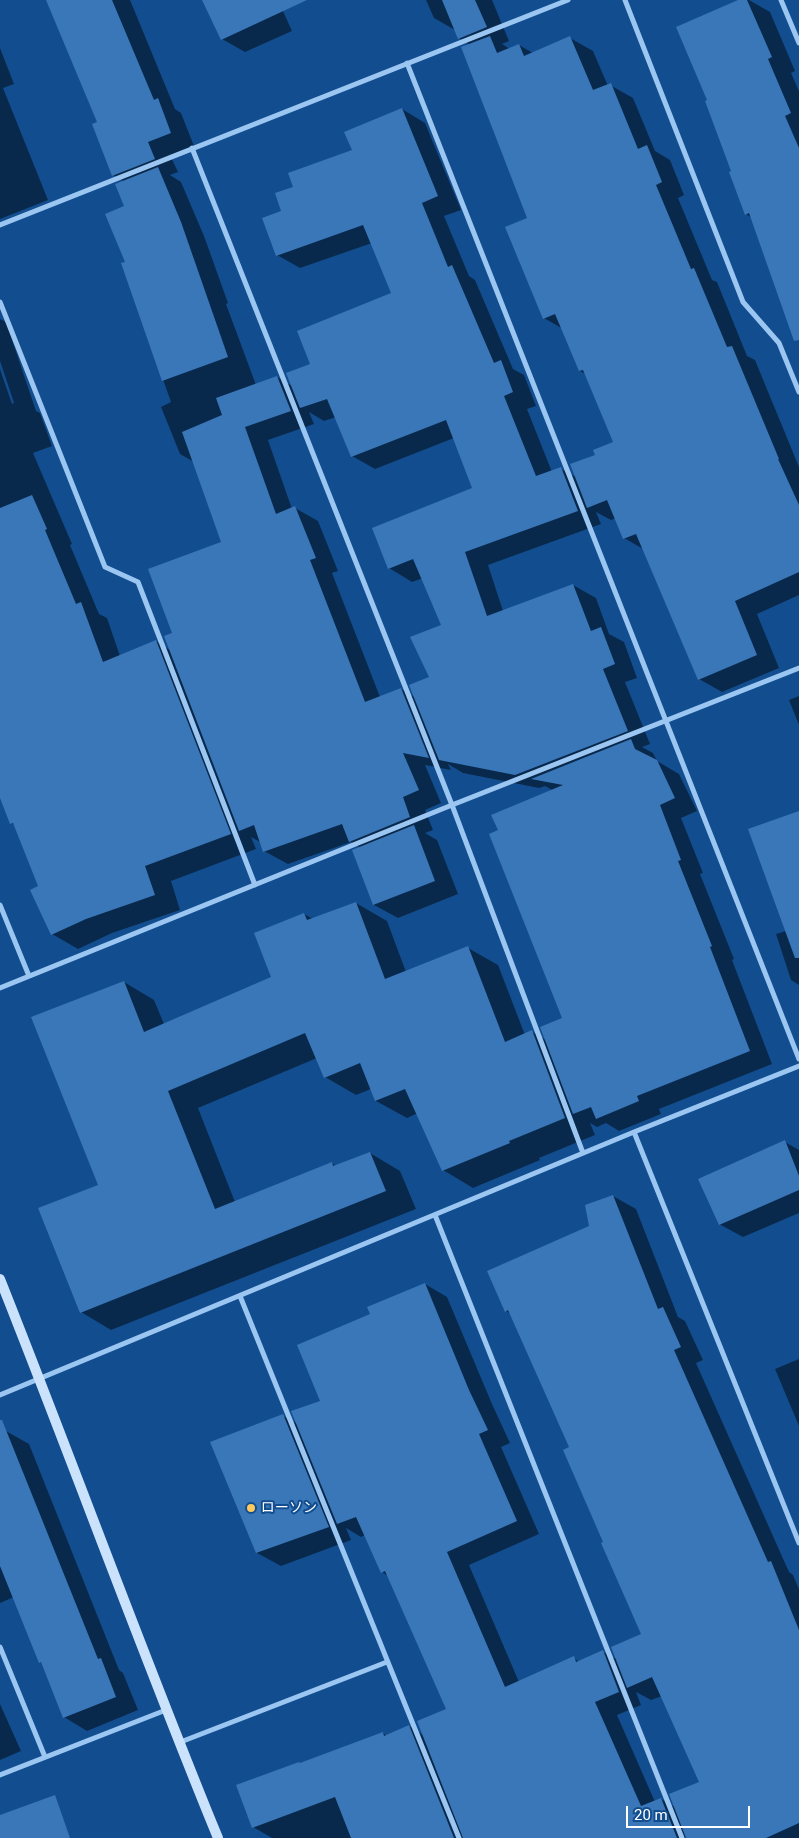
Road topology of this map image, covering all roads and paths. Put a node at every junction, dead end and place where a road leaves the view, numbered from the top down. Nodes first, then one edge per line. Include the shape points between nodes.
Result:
1 (568, 0) edge
2 (624, 0) edge
3 (781, 0) edge
4 (799, 43) edge
5 (407, 63) junction
6 (192, 148) junction
7 (0, 225) edge
8 (0, 302) edge
9 (799, 392) edge
10 (799, 668) edge
11 (667, 720) junction
12 (452, 805) junction
13 (255, 885) junction
14 (0, 904) edge
15 (29, 976) junction
16 (0, 988) edge
17 (799, 1059) edge
18 (799, 1066) edge
19 (634, 1132) junction
20 (583, 1153) junction
21 (434, 1215) junction
22 (0, 1279) edge
23 (240, 1296) junction
24 (40, 1379) junction
25 (0, 1395) edge
26 (799, 1543) edge
27 (0, 1647) edge
28 (388, 1662) junction
29 (166, 1710) junction
30 (178, 1742) junction
31 (46, 1757) junction
32 (0, 1775) edge
33 (218, 1838) edge
34 (459, 1838) edge
35 (682, 1838) edge

1 - 5 street
2 - 9 street via 743,302 779,343
3 - 4 street
5 - 6 street
5 - 11 street
6 - 7 street
6 - 12 street
8 - 13 street via 105,568 138,582
10 - 11 street
11 - 12 street
11 - 17 street
12 - 13 street
12 - 20 street
13 - 15 street
14 - 15 street
15 - 16 street
18 - 19 street
19 - 20 street
19 - 26 street
20 - 21 street
21 - 23 street
21 - 35 street
22 - 24 street
23 - 24 street
23 - 28 street
24 - 25 street
24 - 29 street
27 - 31 street
28 - 30 street
28 - 34 street
29 - 30 street
29 - 31 street
30 - 33 street
31 - 32 street

